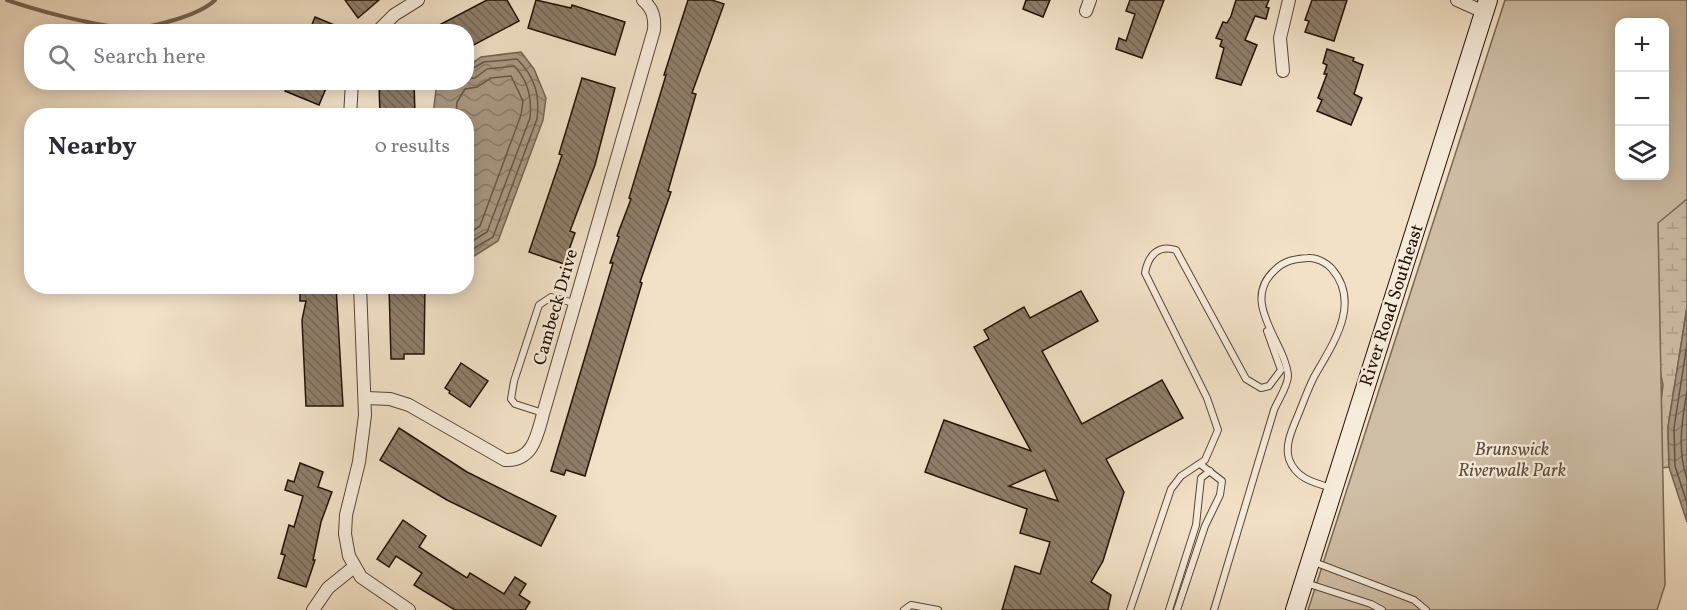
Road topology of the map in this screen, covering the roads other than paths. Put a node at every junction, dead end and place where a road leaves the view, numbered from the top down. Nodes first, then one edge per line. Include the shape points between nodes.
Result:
1 (418, 0) edge
2 (643, 0) edge
3 (1289, 0) edge
4 (1457, 0) edge
5 (1486, 6) edge
6 (385, 24) edge
7 (1283, 71) dead end
8 (352, 90) edge
9 (350, 108) edge
10 (360, 294) edge
11 (574, 303) junction
12 (1264, 319) junction
13 (366, 398) junction
14 (543, 414) junction
15 (1200, 464) junction
16 (1210, 471) junction
17 (1333, 489) junction
18 (1310, 561) junction
19 (354, 567) junction
20 (1304, 582) junction
21 (313, 610) edge
22 (409, 610) edge
23 (904, 610) edge
24 (938, 610) edge
25 (1130, 610) edge
26 (1169, 610) edge
27 (1177, 610) edge
28 (1214, 610) edge
29 (1295, 610) edge
30 (1382, 610) edge
31 (1426, 610) edge

1 - 6 street
2 - 11 street, Cambeck Drive via 652,9 654,30
3 - 7 street via 1280,38
4 - 5 street
5 - 17 main road, River Road Southeast
8 - 9 street
10 - 13 street
11 - 14 street, Cambeck Drive
11 - 14 lane via 551,297 539,305 514,381 511,399 515,404
12 - 15 lane via 1281,370 1278,378 1261,388 1246,379 1176,250 1157,250 1147,260 1144,273 1217,422 1210,452
12 - 17 lane via 1263,290 1273,271 1291,259 1313,257 1330,267 1340,280 1345,310 1337,338 1312,380 1288,438 1289,459 1304,480
12 - 28 lane via 1288,378 1274,410
13 - 14 street, Cambeck Drive via 409,405 505,460 522,457 531,450
13 - 19 street via 359,462 344,525
15 - 16 lane
15 - 25 lane via 1171,489
16 - 26 lane via 1201,478 1196,525
16 - 27 lane via 1222,482 1220,495 1205,526
17 - 18 main road, River Road Southeast
18 - 20 main road, River Road Southeast
18 - 31 lane via 1414,600
19 - 21 street via 328,588
19 - 22 street via 372,587
20 - 29 main road, River Road Southeast
20 - 30 lane
23 - 24 lane via 911,605

